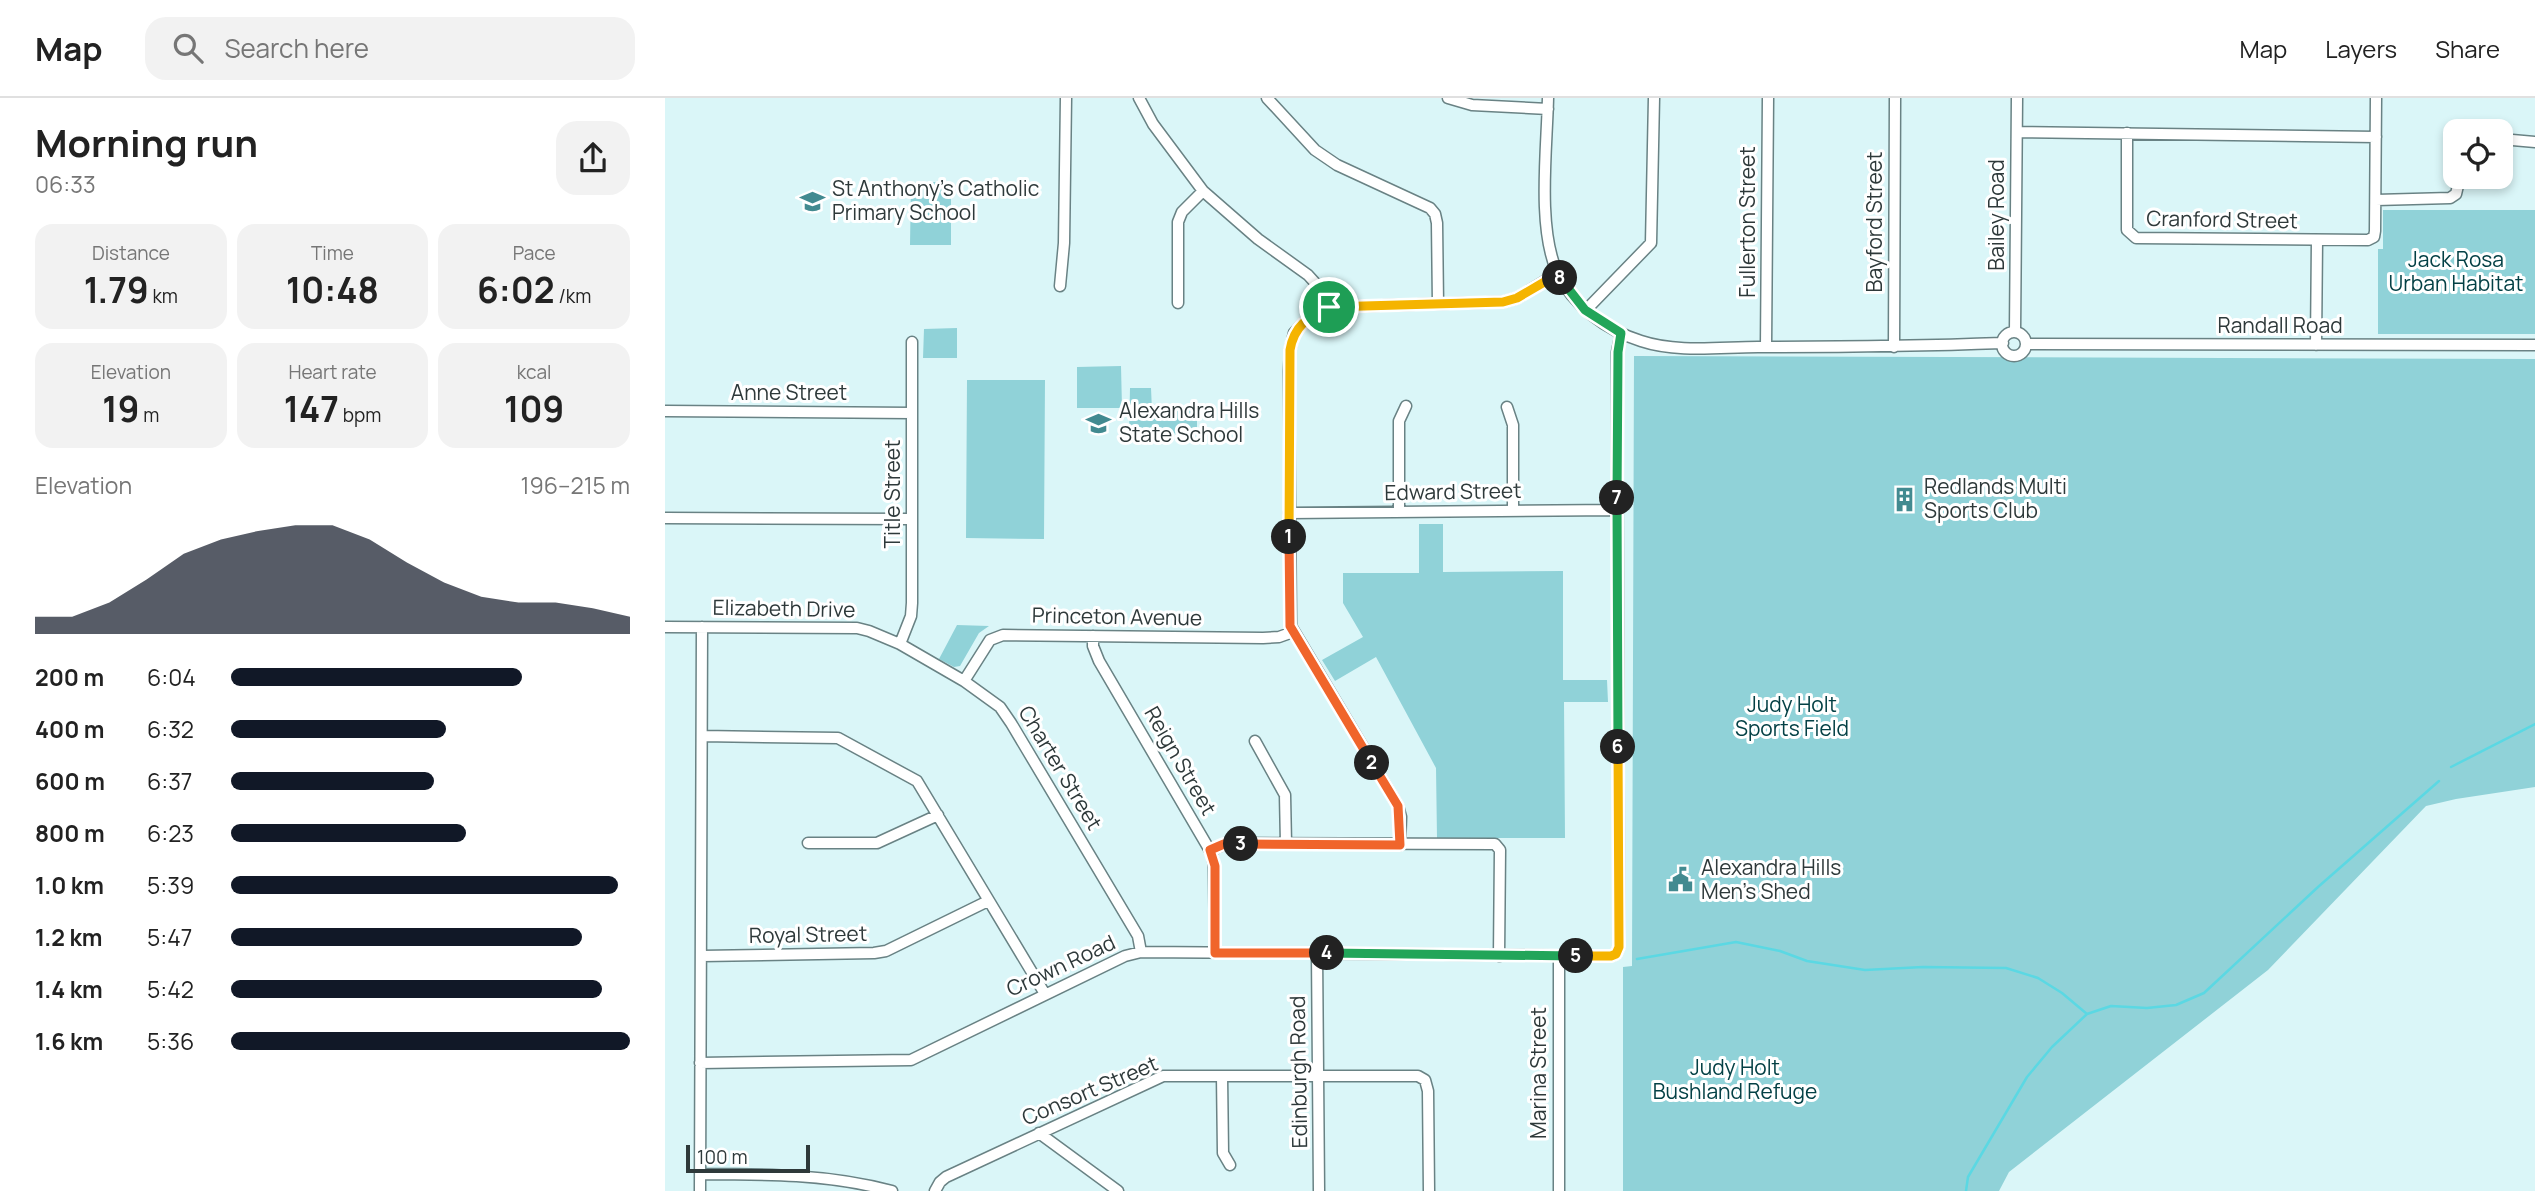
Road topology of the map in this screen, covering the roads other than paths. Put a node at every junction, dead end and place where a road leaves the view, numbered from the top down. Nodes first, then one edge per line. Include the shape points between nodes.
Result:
1 (1066, 98) edge
2 (1139, 98) edge
3 (1267, 98) edge
4 (1448, 98) edge
5 (1654, 98) edge
6 (1768, 98) edge
7 (1895, 98) edge
8 (2017, 98) edge
9 (2376, 98) edge
10 (1548, 103) edge
11 (2017, 132) junction
12 (2127, 133) junction
13 (2376, 137) junction
14 (2513, 140) edge
15 (2535, 142) edge
16 (2457, 189) edge
17 (1203, 191) junction
18 (2376, 200) junction
19 (2317, 240) junction
20 (1558, 274) junction
21 (1060, 286) dead end
22 (1178, 303) dead end
23 (1438, 304) junction
24 (1329, 307) junction
25 (1585, 310) junction
26 (2015, 332) junction
27 (1621, 333) junction
28 (912, 342) dead end
29 (2003, 343) junction
30 (2026, 344) junction
31 (2316, 345) junction
32 (2535, 345) edge
33 (1766, 347) junction
34 (1894, 347) junction
35 (1406, 406) dead end
36 (1507, 407) dead end
37 (665, 411) edge
38 (912, 413) junction
39 (1513, 510) junction
40 (1617, 510) junction
41 (1399, 511) junction
42 (1289, 513) junction
43 (665, 518) edge
44 (911, 519) junction
45 (665, 627) edge
46 (702, 627) junction
47 (1293, 632) junction
48 (1093, 636) junction
49 (900, 644) junction
50 (964, 681) junction
51 (702, 736) junction
52 (1255, 741) dead end
53 (938, 815) junction
54 (808, 843) dead end
55 (1286, 844) junction
56 (1400, 845) junction
57 (1210, 850) junction
58 (988, 901) junction
59 (1140, 952) junction
60 (1215, 953) junction
61 (1317, 953) junction
62 (702, 956) junction
63 (1499, 956) junction
64 (1559, 956) junction
65 (1045, 994) junction
66 (700, 1063) junction
67 (1318, 1075) junction
68 (1222, 1076) junction
69 (1039, 1133) junction
70 (1230, 1165) dead end
71 (700, 1174) junction
72 (700, 1191) edge
73 (892, 1191) edge
74 (935, 1191) edge
75 (1118, 1191) edge
76 (1319, 1191) edge
77 (1429, 1191) edge
78 (1559, 1191) edge

1 - 21 street
2 - 17 street
3 - 23 street via 1315,150 1435,214
4 - 10 street via 1472,105
5 - 25 street via 1651,243
6 - 33 street, Fullerton Street
7 - 34 street, Bayford Street
8 - 11 street, Bailey Road
9 - 13 street
10 - 20 street, Randall Road via 1545,224
11 - 12 street
11 - 26 street, Bailey Road
12 - 13 street
12 - 19 street, Cranford Street via 2127,230 2136,238
13 - 18 street
14 - 15 street
16 - 18 street via 2451,198
17 - 22 street via 1178,222
17 - 24 street via 1308,275
18 - 19 street, Cranford Street via 2374,237
19 - 31 street
20 - 23 street via 1510,300
20 - 25 street, Randall Road
23 - 24 street
24 - 42 street via 1301,323 1291,341
25 - 27 street, Randall Road
26 - 29 street
26 - 30 street
27 - 33 street, Randall Road via 1664,346
27 - 40 street
28 - 38 street, Title Street
29 - 30 street, Randall Road via 2005,351 2015,355
29 - 34 street, Randall Road
30 - 31 street, Randall Road
31 - 32 street, Randall Road
33 - 34 street, Randall Road
35 - 41 street via 1399,421
36 - 39 street via 1513,425
37 - 38 street, Anne Street
38 - 44 street, Title Street
39 - 40 street, Edward Street
39 - 41 street, Edward Street
40 - 64 street, Crown Road via 1619,947 1611,956
41 - 42 street, Edward Street
42 - 47 street via 1289,618
43 - 44 street
44 - 49 street, Title Street via 911,616
45 - 46 street, Elizabeth Drive
46 - 49 street, Elizabeth Drive via 857,628
46 - 51 street
47 - 48 street, Princeton Avenue via 1263,638
47 - 56 street via 1398,806
48 - 50 street, Princeton Avenue via 996,637 982,650
48 - 57 street, Reign Street via 1099,661
49 - 50 street, Charter Street
50 - 59 street, Charter Street via 1000,707 1011,723 1138,936
51 - 53 street via 838,738 917,781
51 - 62 street
52 - 55 street via 1285,795
53 - 54 street via 877,843
53 - 58 street
55 - 56 street
55 - 57 street via 1224,844
56 - 63 street via 1495,844 1500,850
57 - 60 street, Reign Street via 1215,866
58 - 62 street, Royal Street via 886,951
58 - 65 street
59 - 60 street, Crown Road
59 - 65 street, Crown Road
60 - 61 street, Crown Road
61 - 63 street, Crown Road
61 - 67 street, Edinburgh Road
62 - 66 street
63 - 64 street, Crown Road
64 - 78 street, Marina Street
65 - 66 street, Crown Road via 911,1060
66 - 71 street
67 - 68 street, Consort Street
67 - 76 street, Edinburgh Road
67 - 77 street, Consort Street via 1418,1076 1425,1080
68 - 69 street, Consort Street via 1163,1076
68 - 70 street via 1223,1153
69 - 74 street, Consort Street via 946,1177
69 - 75 street
71 - 72 street
71 - 73 street via 797,1175

